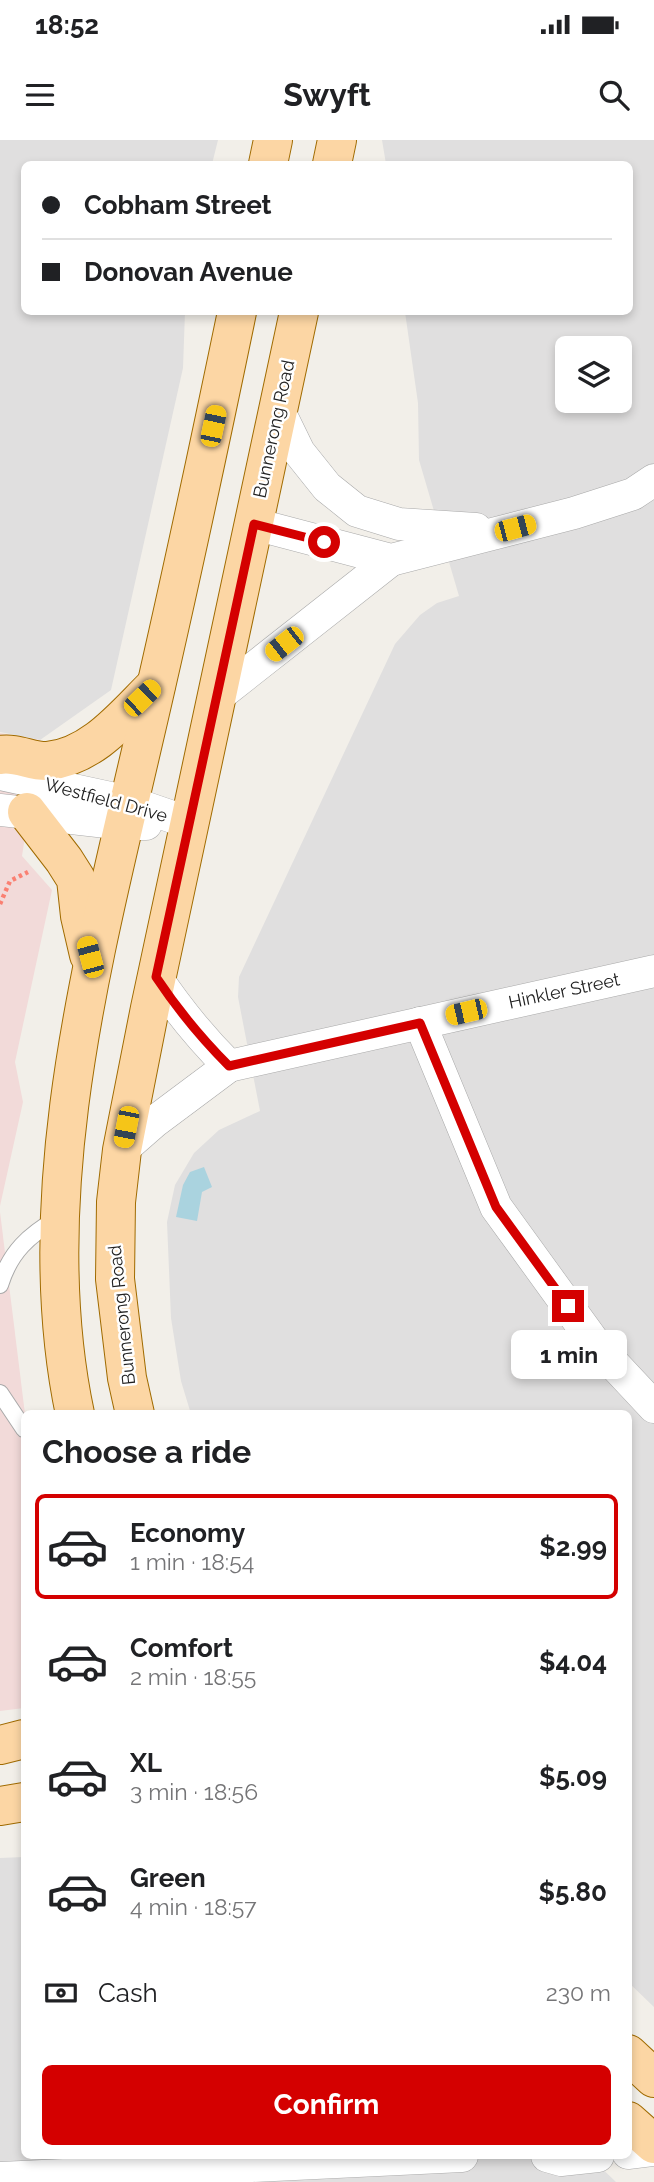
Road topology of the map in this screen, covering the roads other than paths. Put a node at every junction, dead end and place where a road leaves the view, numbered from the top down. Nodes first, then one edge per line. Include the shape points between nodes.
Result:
1 (273, 140) edge
2 (337, 140) edge
3 (269, 161) edge
4 (333, 161) edge
5 (236, 315) edge
6 (298, 315) edge
7 (278, 409) junction
8 (654, 480) edge
9 (254, 524) junction
10 (512, 529) junction
11 (391, 560) junction
12 (156, 685) junction
13 (217, 697) junction
14 (0, 755) edge
15 (0, 774) edge
16 (13, 811) edge
17 (127, 813) junction
18 (190, 823) junction
19 (93, 971) junction
20 (654, 971) edge
21 (156, 977) junction
22 (420, 1023) junction
23 (229, 1066) junction
24 (122, 1150) junction
25 (59, 1217) junction
26 (0, 1285) edge
27 (0, 1393) edge
28 (654, 1408) edge
29 (74, 1410) edge
30 (134, 1410) edge
31 (21, 1424) edge
32 (21, 1740) edge
33 (0, 1745) edge
34 (21, 1753) edge
35 (0, 1755) edge
36 (21, 1802) edge
37 (0, 1806) edge
38 (0, 1815) edge
39 (21, 1816) edge
40 (632, 2058) edge
41 (654, 2078) edge
42 (632, 2125) edge
43 (654, 2144) edge
44 (654, 2150) edge
45 (632, 2152) edge
46 (447, 2165) edge
47 (0, 2178) edge

1 - 3 main road
2 - 4 main road
5 - 12 main road
6 - 7 main road, Bunnerong Road
7 - 9 main road, Bunnerong Road
7 - 10 street via 299,452 327,487 357,511 399,524
8 - 10 street via 633,494
9 - 11 street
9 - 13 main road, Bunnerong Road
10 - 11 street
11 - 13 street
12 - 14 main road via 102,738 69,758 44,761
12 - 17 main road
13 - 18 main road, Bunnerong Road
15 - 17 street, Westfield Drive
16 - 17 street, Westfield Drive
16 - 19 main road via 75,879
17 - 18 street, Westfield Drive
17 - 19 main road
18 - 21 main road, Bunnerong Road
19 - 25 main road via 70,1102
20 - 22 street, Hinkler Street
21 - 23 street via 196,1033
21 - 24 main road, Bunnerong Road
22 - 23 street, Hinkler Street
22 - 28 street via 496,1207 596,1345
23 - 24 street, Hinkler Street
24 - 30 main road, Bunnerong Road via 115,1279
25 - 26 lane via 24,1240 12,1254
25 - 29 main road via 61,1326
27 - 31 lane
32 - 33 main road
34 - 35 main road
36 - 37 main road
38 - 39 main road
40 - 41 main road
42 - 43 main road
44 - 45 street
46 - 47 street

